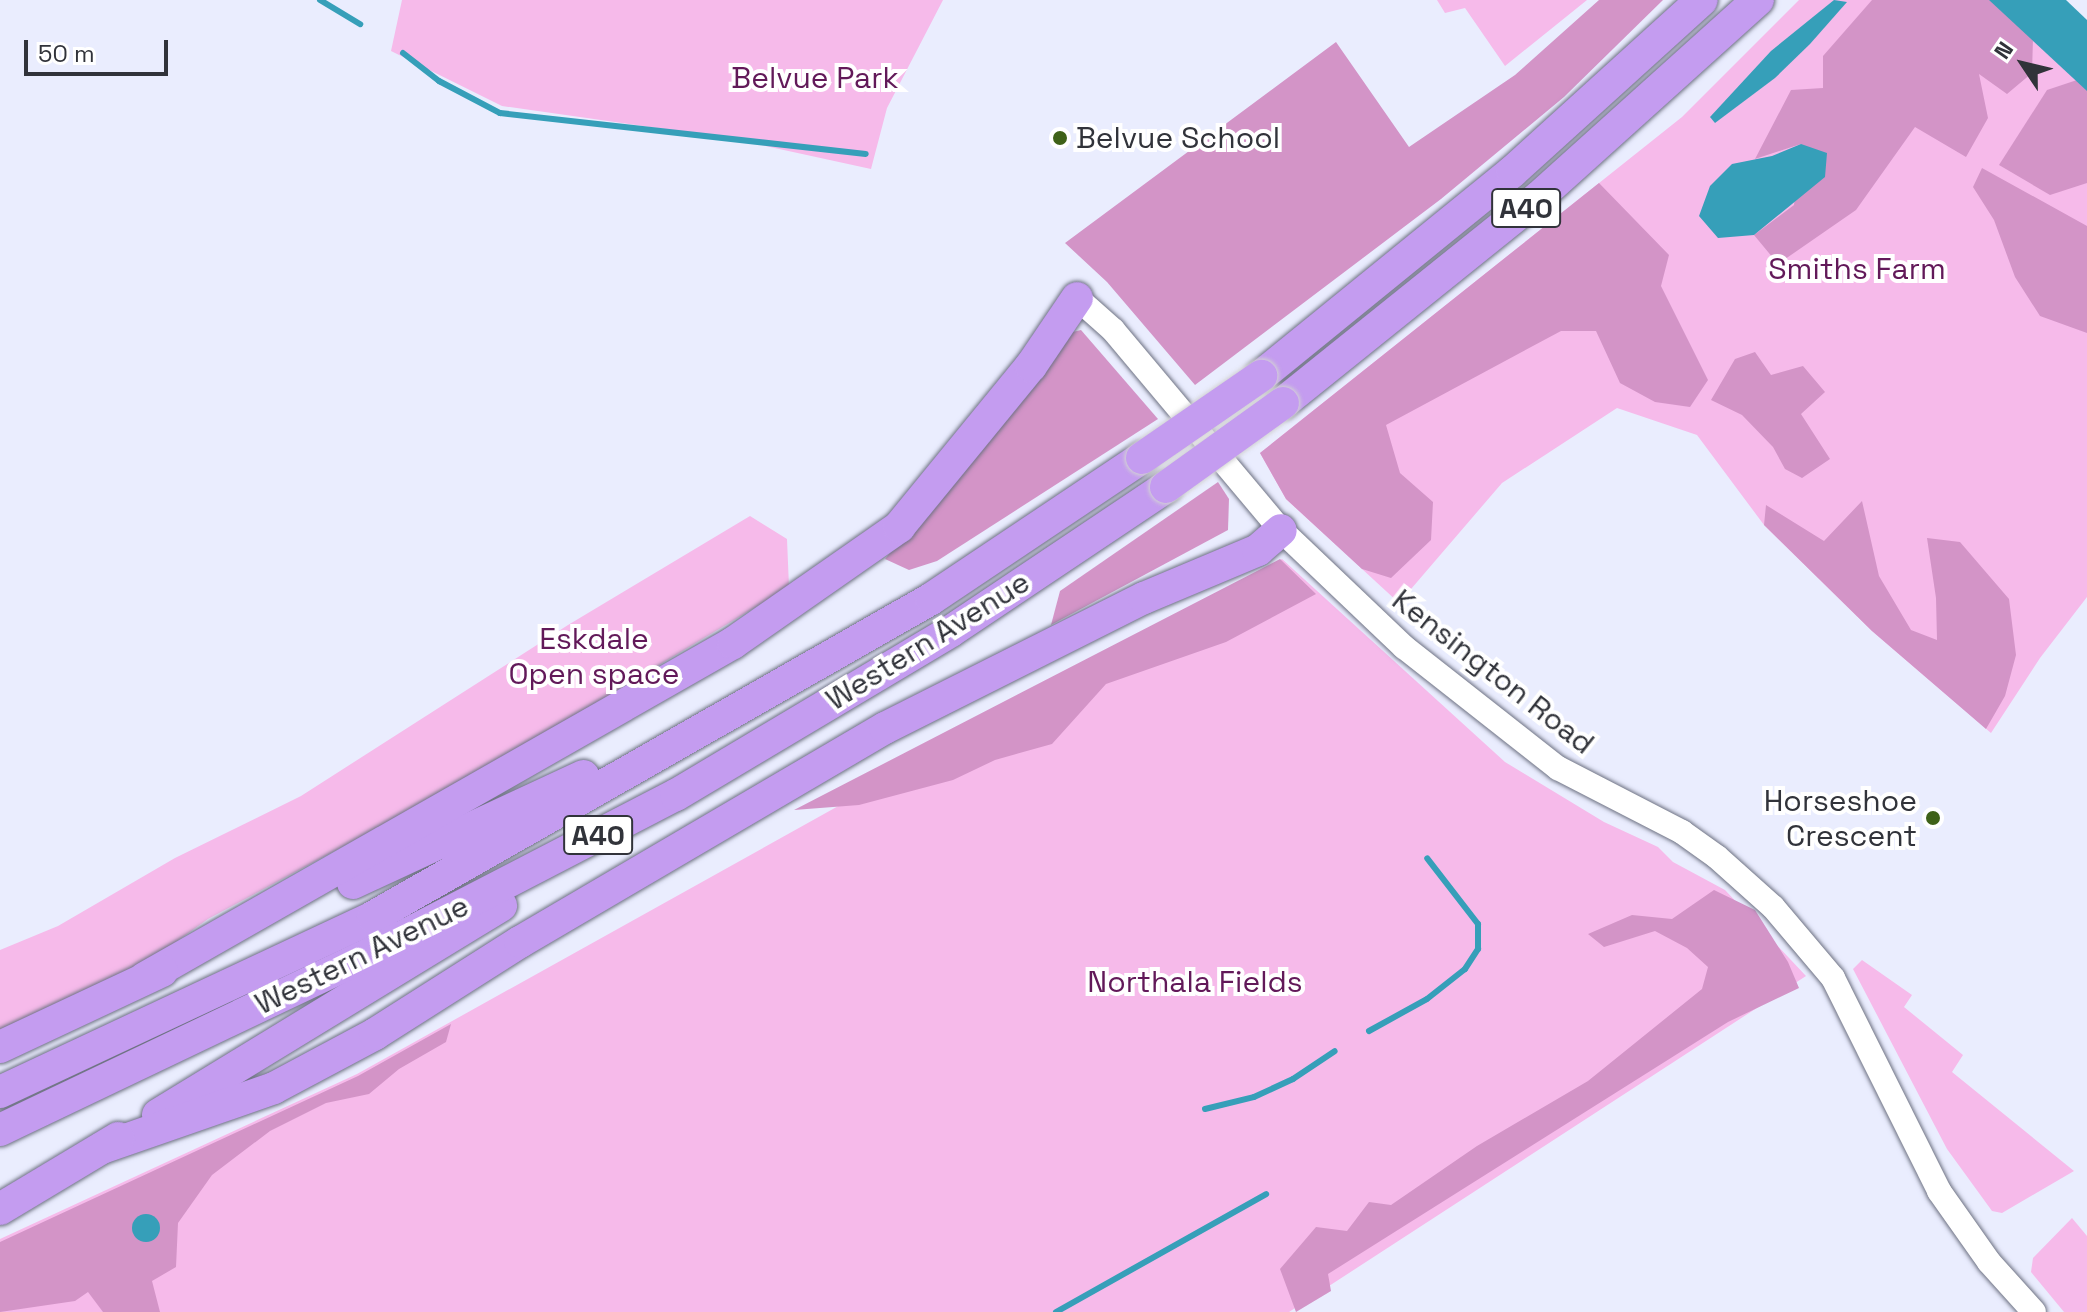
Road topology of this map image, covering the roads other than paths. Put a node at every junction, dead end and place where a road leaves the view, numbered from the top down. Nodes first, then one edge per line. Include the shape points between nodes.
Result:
1 (1702, 0) edge
2 (1758, 0) edge
3 (1077, 298) joint
4 (1281, 530) junction
5 (790, 681) junction
6 (676, 795) junction
7 (145, 978) junction
8 (0, 1047) edge
9 (0, 1092) edge
10 (0, 1130) edge
11 (102, 1148) junction
12 (0, 1209) edge
13 (2034, 1312) edge

1 - 5 highway, Western Avenue / A40, bridge via 1512,172 1261,376 931,599
2 - 6 highway, Western Avenue / A40, bridge via 1538,198 1283,403 951,631
3 - 4 street, Kensington Road via 1113,330
3 - 7 highway via 1031,366 899,527 733,643
4 - 11 highway via 1258,550 1144,598 885,728 520,942 375,1034 274,1088
4 - 13 street, Kensington Road via 1366,613 1507,730 1570,776 1692,839 1773,907 1833,978 1939,1191 1989,1262
5 - 7 highway, A40
5 - 9 highway, Western Avenue / A40 via 373,917
6 - 10 highway, Western Avenue / A40 via 361,958
6 - 11 highway, A40 via 460,933
7 - 8 highway, A40
11 - 12 highway, A40

